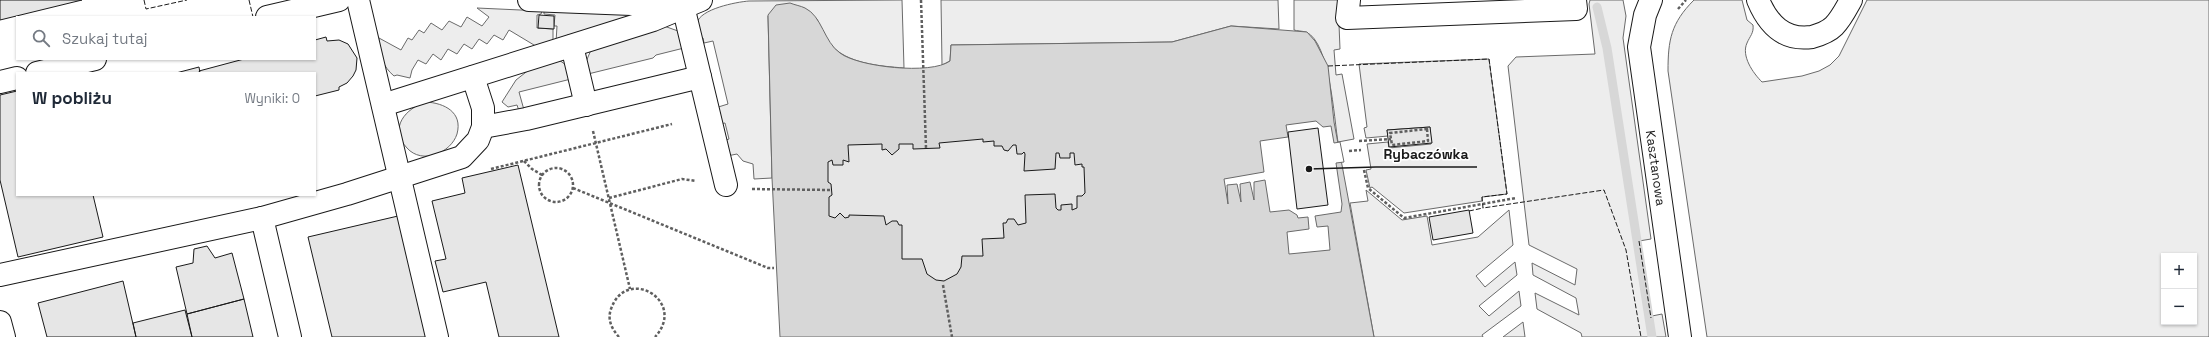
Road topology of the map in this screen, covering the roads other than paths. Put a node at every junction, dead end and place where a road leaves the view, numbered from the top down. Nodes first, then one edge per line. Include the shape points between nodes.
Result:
1 (339, 0) edge
2 (353, 0) edge
3 (358, 0) edge
4 (529, 0) edge
5 (1349, 0) edge
6 (1575, 0) edge
7 (1651, 0) edge
8 (1758, 0) edge
9 (1851, 0) edge
10 (692, 3) edge
11 (272, 16) edge
12 (572, 46) junction
13 (91, 60) edge
14 (41, 72) edge
15 (473, 77) junction
16 (700, 77) junction
17 (16, 78) edge
18 (0, 82) edge
19 (383, 105) junction
20 (586, 105) junction
21 (483, 127) junction
22 (400, 177) junction
23 (726, 185) road end
24 (262, 218) junction
25 (0, 275) edge
26 (0, 322) edge
27 (4, 337) edge
28 (290, 337) edge
29 (437, 337) edge
30 (1680, 337) edge

1 - 11 street
2 - 3 street
3 - 19 street
4 - 10 street
5 - 6 street via 1347,18 1576,9
7 - 30 street, Kasztanowa via 1643,21 1639,47
8 - 9 street via 1770,23 1780,32 1791,37 1803,38 1824,33 1833,27
10 - 12 street via 653,20
10 - 16 street
12 - 15 street
12 - 20 street
13 - 14 street
15 - 19 street
15 - 21 street via 483,108
16 - 20 street
16 - 23 street
17 - 18 street
19 - 22 street
20 - 21 street
21 - 22 street via 478,140 462,157
22 - 24 street
22 - 29 street
24 - 25 street
24 - 28 street
26 - 27 street

